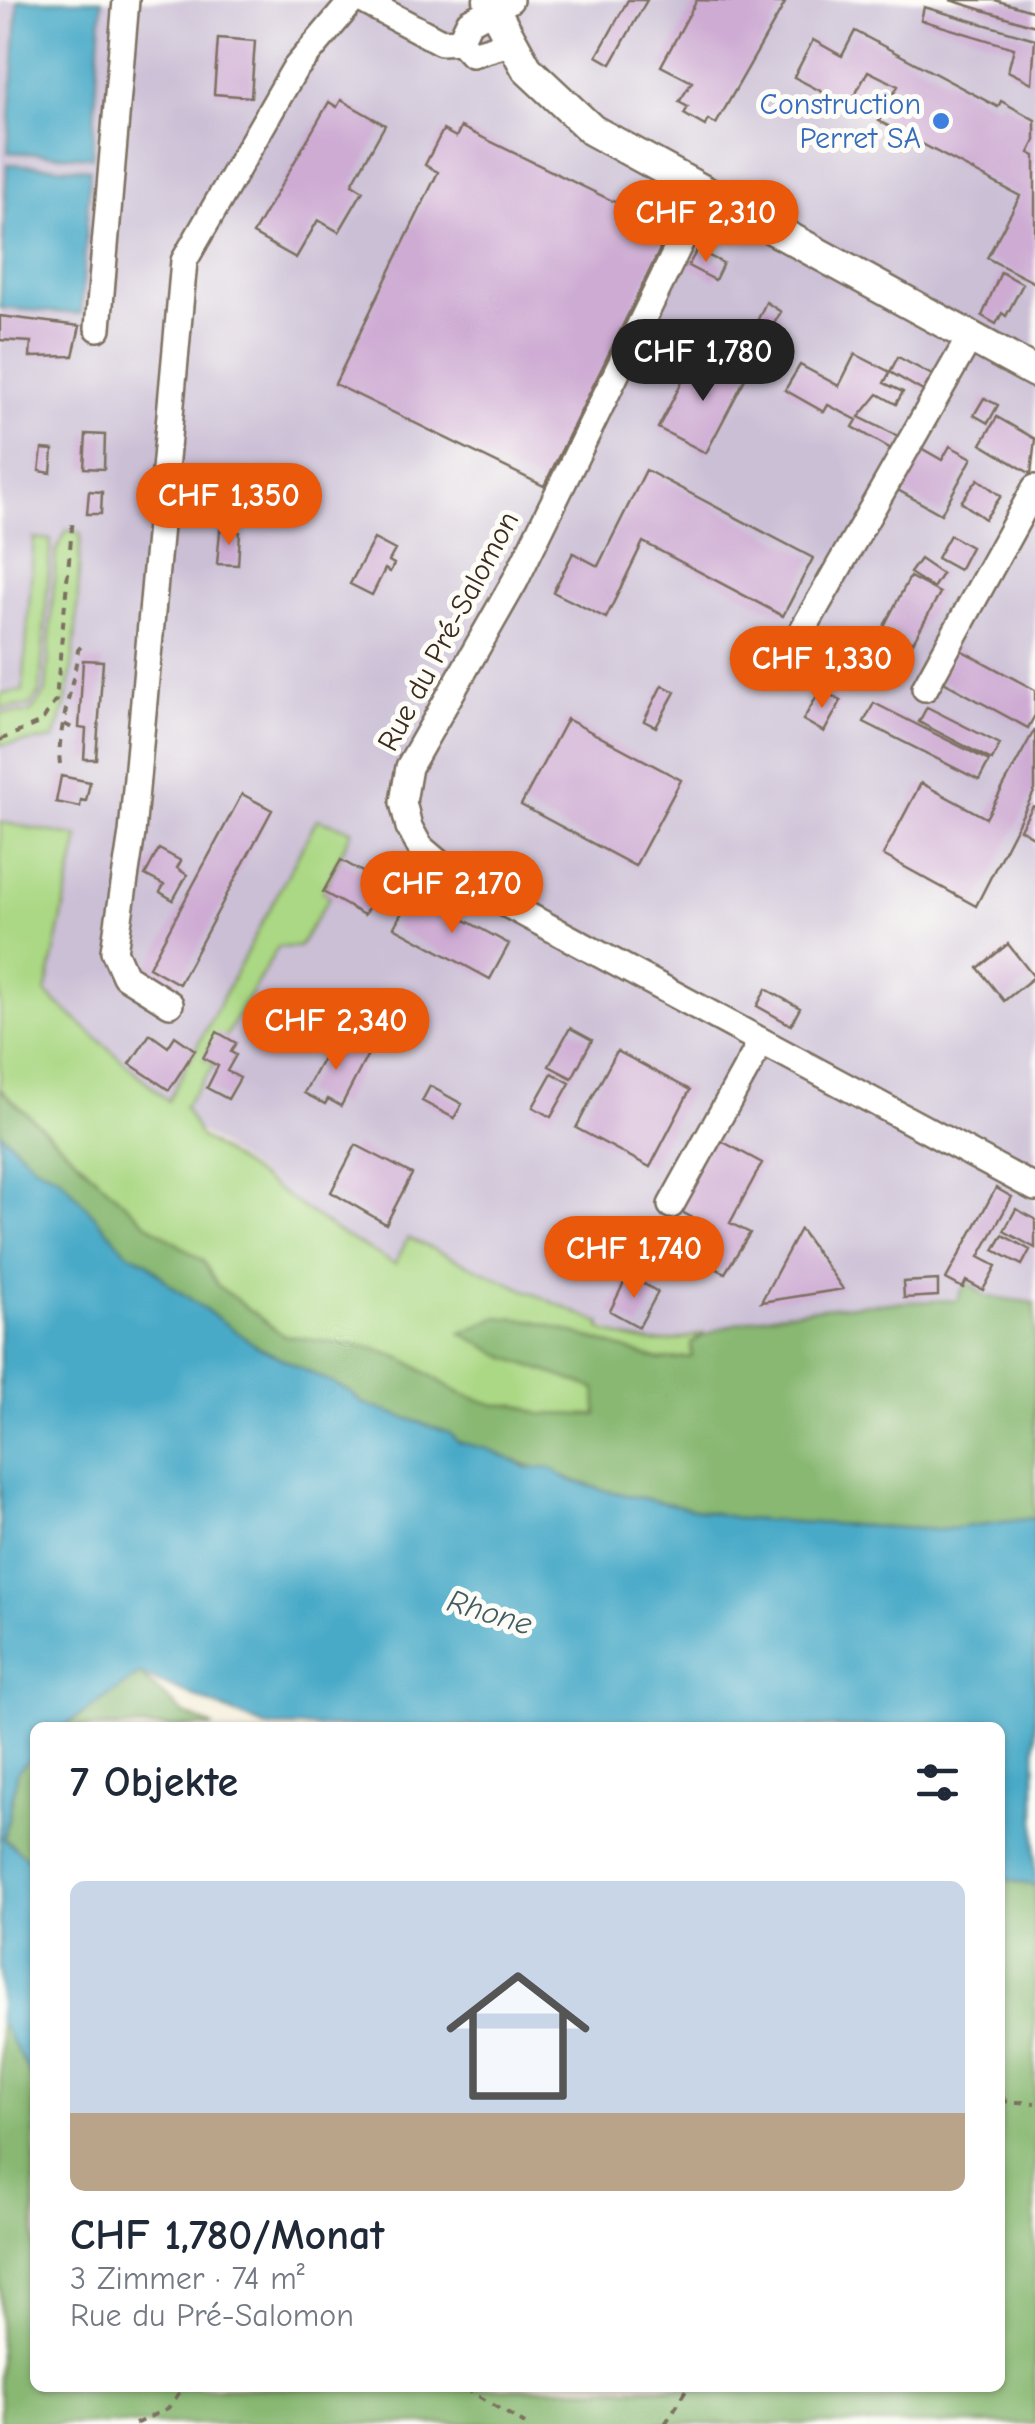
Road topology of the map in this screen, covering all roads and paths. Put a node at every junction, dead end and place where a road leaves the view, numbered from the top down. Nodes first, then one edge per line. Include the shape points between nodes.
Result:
1 (126, 0) edge
2 (353, 0) edge
3 (362, 0) edge
4 (497, 2) edge
5 (460, 40) junction
6 (510, 44) junction
7 (704, 194) junction
8 (98, 328) dead end
9 (970, 337) junction
10 (1035, 372) edge
11 (1035, 488) edge
12 (73, 517) dead end
13 (797, 640) dead end
14 (84, 643) dead end
15 (925, 688) dead end
16 (64, 724) junction
17 (76, 730) dead end
18 (0, 740) edge
19 (60, 764) dead end
20 (170, 1004) dead end
21 (760, 1042) junction
22 (1035, 1188) edge
23 (671, 1206) dead end
24 (1005, 2102) edge
25 (1035, 2102) edge
26 (181, 2392) edge
27 (472, 2392) edge
28 (686, 2392) edge
29 (134, 2424) edge
30 (525, 2424) edge
31 (666, 2424) edge

1 - 8 street
2 - 20 street via 294,70 184,261 132,834 114,952 125,976
3 - 5 street via 442,42
4 - 5 street via 469,22
4 - 6 main road
5 - 6 street via 472,54
6 - 7 main road via 579,120
7 - 9 main road
7 - 21 street, Rue du Pré-Salomon via 515,581 409,767 403,802 413,836 439,866
9 - 10 main road
9 - 13 street
11 - 15 street
12 - 18 path via 56,700 41,722
14 - 16 path
16 - 17 path
16 - 19 path via 57,742
21 - 22 street, Rue du Pré-Salomon
21 - 23 street
24 - 25 path
26 - 29 path via 168,2408
27 - 30 path
28 - 31 path

